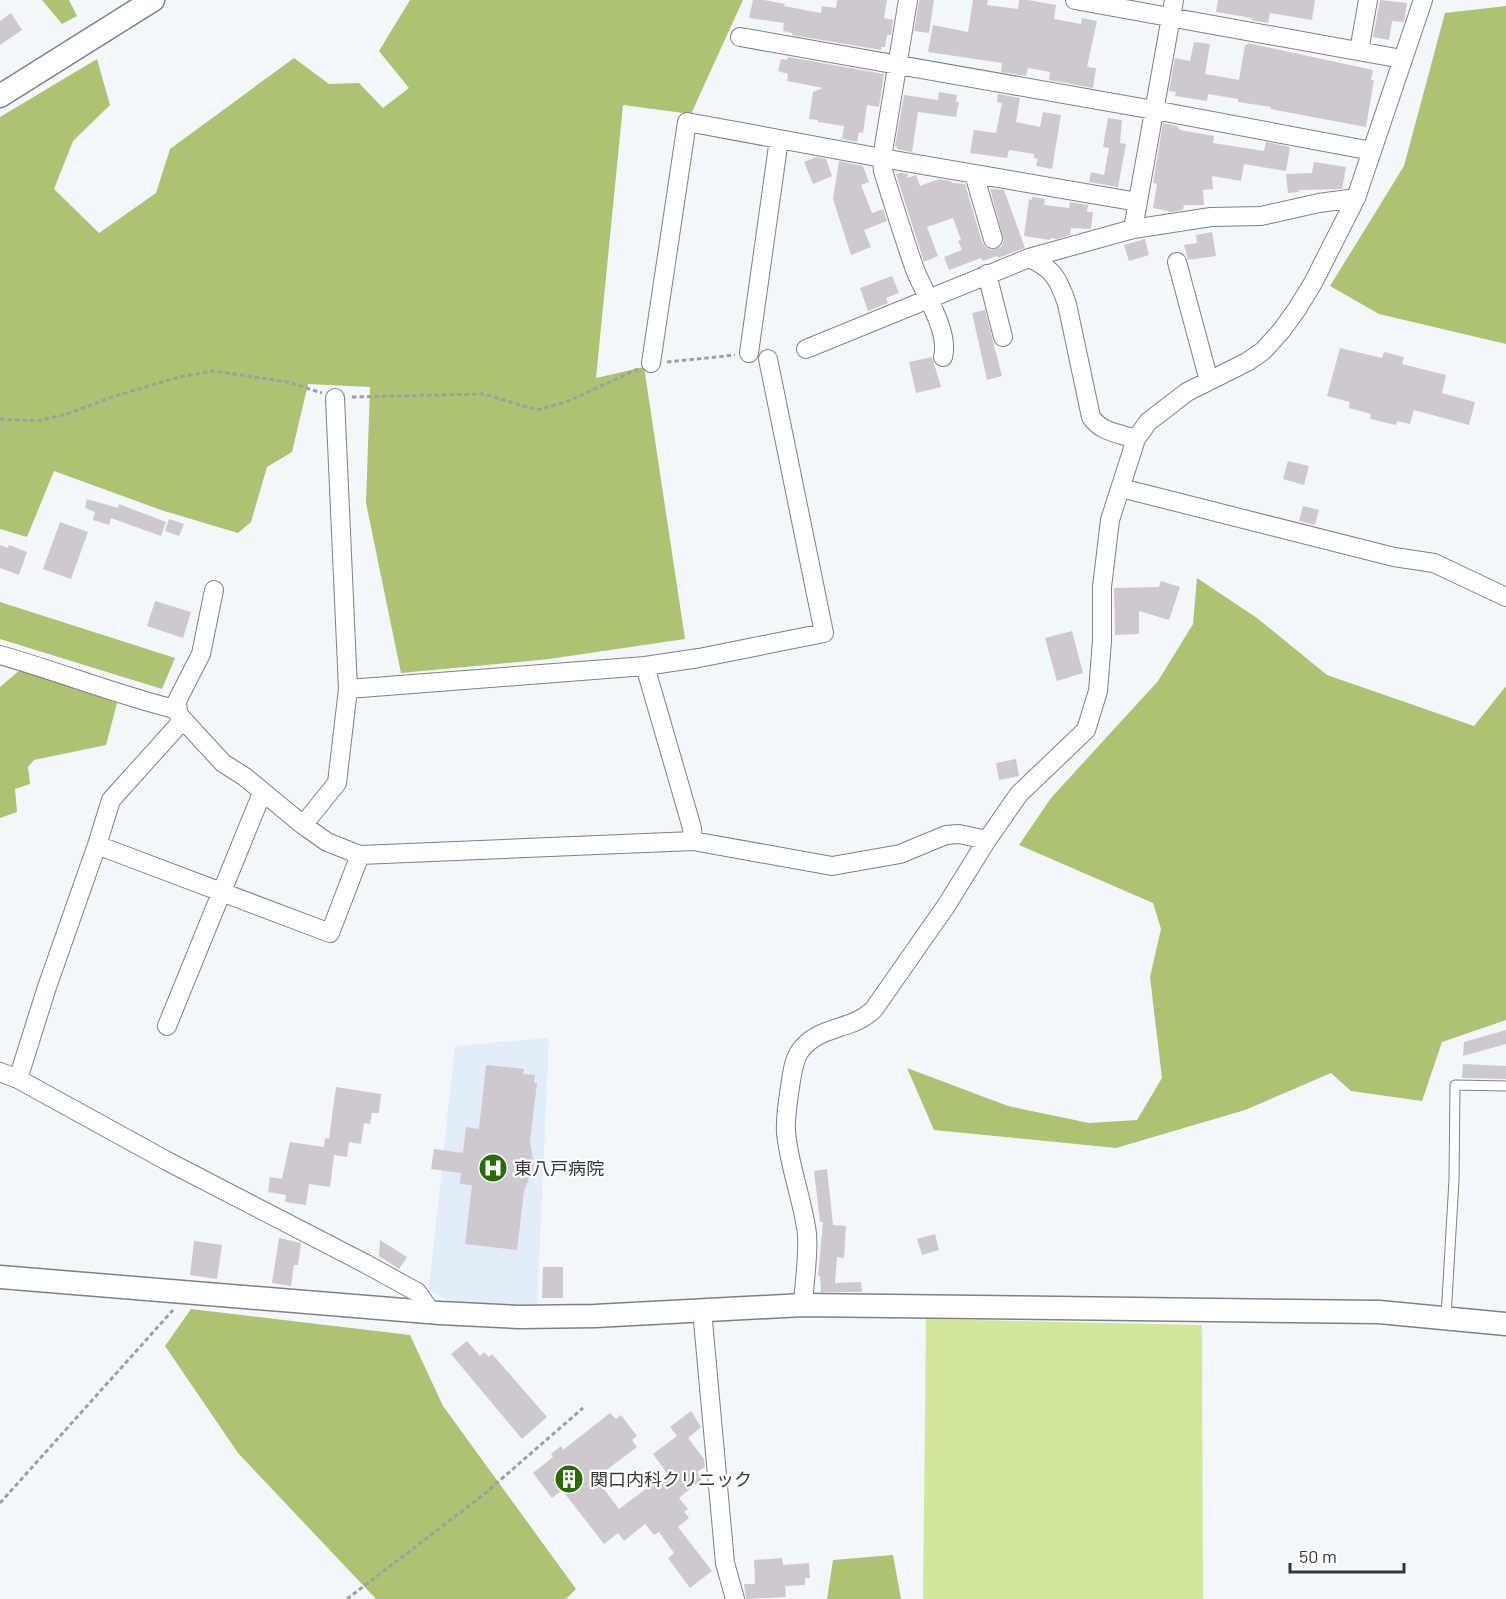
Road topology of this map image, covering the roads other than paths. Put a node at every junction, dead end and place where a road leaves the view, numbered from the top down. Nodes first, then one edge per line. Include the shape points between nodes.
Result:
1 (153, 0) edge
2 (908, 0) edge
3 (1075, 0) edge
4 (1368, 0) edge
5 (1423, 0) edge
6 (1173, 9) edge
7 (740, 38) dead end
8 (1359, 51) junction
9 (1402, 59) junction
10 (897, 66) junction
11 (0, 96) edge
12 (1154, 110) junction
13 (778, 139) junction
14 (1372, 151) junction
15 (882, 158) junction
16 (974, 174) junction
17 (1356, 198) junction
18 (1138, 202) junction
19 (1133, 229) junction
20 (993, 239) dead end
21 (1029, 258) junction
22 (1176, 262) dead end
23 (987, 274) junction
24 (930, 298) junction
25 (1003, 337) dead end
26 (806, 349) dead end
27 (749, 353) road end
28 (943, 357) dead end
29 (768, 359) dead end
30 (651, 363) road end
31 (1209, 381) junction
32 (335, 398) road end
33 (1136, 439) junction
34 (1121, 488) junction
35 (214, 590) dead end
36 (1506, 597) edge
37 (0, 656) edge
38 (645, 666) junction
39 (348, 689) junction
40 (181, 715) junction
41 (262, 793) junction
42 (303, 825) junction
43 (987, 840) junction
44 (693, 842) junction
45 (98, 845) junction
46 (360, 855) junction
47 (222, 892) junction
48 (167, 1026) dead end
49 (0, 1072) edge
50 (18, 1079) junction
51 (1506, 1086) edge
52 (0, 1277) edge
53 (803, 1305) junction
54 (702, 1310) junction
55 (431, 1312) junction
56 (1446, 1317) junction
57 (1506, 1324) edge
58 (735, 1599) edge

1 - 11 street
2 - 10 street
3 - 6 street
4 - 8 street
5 - 9 street
6 - 8 street
6 - 12 street
7 - 10 street
8 - 9 street
9 - 14 street
10 - 12 street
10 - 15 street
12 - 14 street
12 - 18 street
13 - 15 street
13 - 27 street
13 - 30 street via 687,122
14 - 17 street
15 - 16 street
15 - 24 street via 914,269
16 - 18 street
16 - 20 street
17 - 19 street via 1261,216 1211,217
17 - 31 street via 1313,283 1282,330 1263,351
18 - 19 street
19 - 21 street
21 - 23 street
21 - 33 street via 1049,269 1062,289 1091,417 1105,430
22 - 31 street
23 - 24 street
23 - 25 street
24 - 26 street
24 - 28 street via 945,344
29 - 38 street via 824,633
31 - 33 street via 1168,405
32 - 39 street
33 - 34 street
34 - 36 street via 1394,557 1434,563
34 - 43 street via 1105,552 1098,691 1086,730 1019,794
35 - 40 street via 201,654 177,701
37 - 40 street
38 - 39 street
38 - 44 street
39 - 42 street via 337,783
40 - 41 street via 223,763
40 - 45 street via 111,800
41 - 42 street
41 - 47 street
42 - 46 street via 327,842
43 - 44 street via 946,835 900,854 832,866
43 - 53 street via 874,1009 856,1023 812,1038 799,1052 793,1067 786,1131 807,1229
44 - 46 street
45 - 47 street
45 - 50 street
46 - 47 street via 330,933
47 - 48 street
49 - 50 street
50 - 55 street via 417,1292
51 - 56 lane via 1455,1084
52 - 55 street
53 - 54 street
53 - 56 street via 1379,1312
54 - 55 street via 520,1317
54 - 58 street via 725,1563
56 - 57 street

